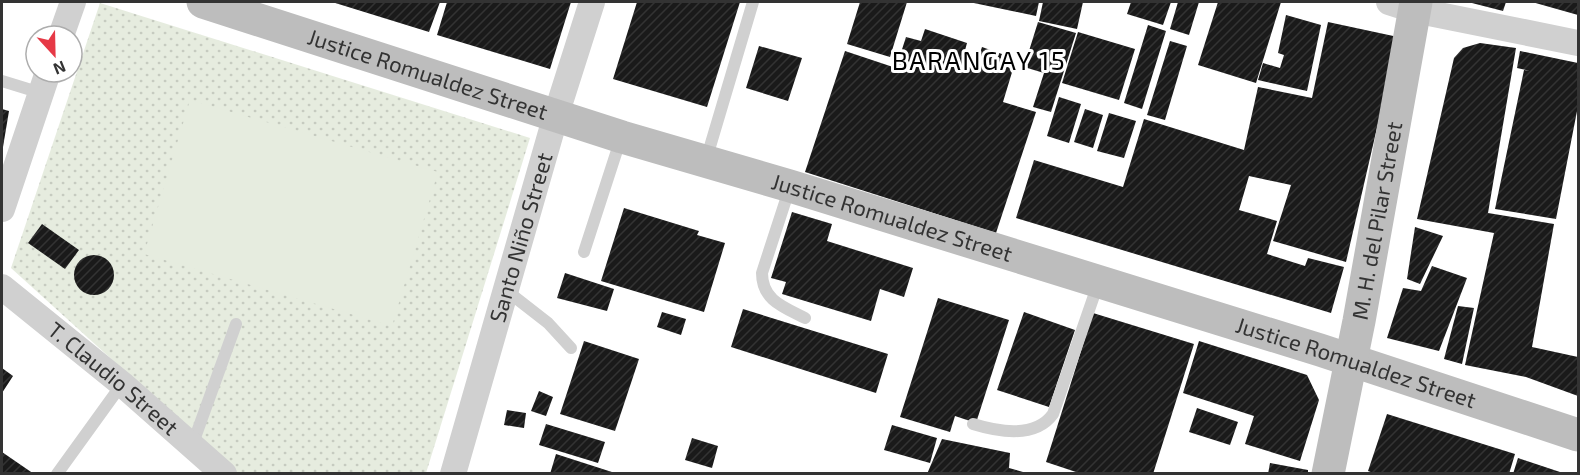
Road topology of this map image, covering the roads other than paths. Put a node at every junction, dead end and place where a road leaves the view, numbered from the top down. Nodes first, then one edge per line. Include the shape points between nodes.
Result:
1 (73, 2) edge
2 (203, 2) edge
3 (592, 2) edge
4 (753, 2) edge
5 (1407, 4) edge
6 (65, 24) edge
7 (1578, 43) edge
8 (2, 81) edge
9 (24, 82) edge
10 (44, 84) edge
11 (556, 115) junction
12 (622, 137) junction
13 (706, 161) junction
14 (790, 186) junction
15 (2, 209) edge
16 (584, 252) dead end
17 (1098, 283) junction
18 (2, 286) edge
19 (507, 291) junction
20 (805, 318) dead end
21 (236, 324) dead end
22 (571, 348) dead end
23 (1352, 360) junction
24 (122, 384) junction
25 (973, 424) dead end
26 (1578, 435) edge
27 (192, 446) junction
28 (453, 473) edge
29 (57, 474) edge
30 (224, 474) edge
31 (1328, 474) edge

1 - 6 street
2 - 11 main road, Justice Romualdez Street
3 - 11 street, Santo Niño Street
4 - 13 lane
5 - 7 street
5 - 23 main road, M. H. del Pilar Street
8 - 9 lane
10 - 15 street
11 - 12 main road, Justice Romualdez Street
11 - 19 street, Santo Niño Street
12 - 13 main road, Justice Romualdez Street
12 - 16 lane
13 - 14 main road, Justice Romualdez Street
14 - 17 main road, Justice Romualdez Street
14 - 20 lane via 762,273 762,284 766,295 776,303
17 - 23 main road, Justice Romualdez Street
17 - 25 lane via 1047,423 1010,431
18 - 24 street, T. Claudio Street
19 - 22 lane via 548,323
19 - 28 street, Santo Niño Street
21 - 27 lane
23 - 26 main road, Justice Romualdez Street
23 - 31 main road, M. H. del Pilar Street
24 - 27 street, T. Claudio Street
24 - 29 lane
27 - 30 street, T. Claudio Street

